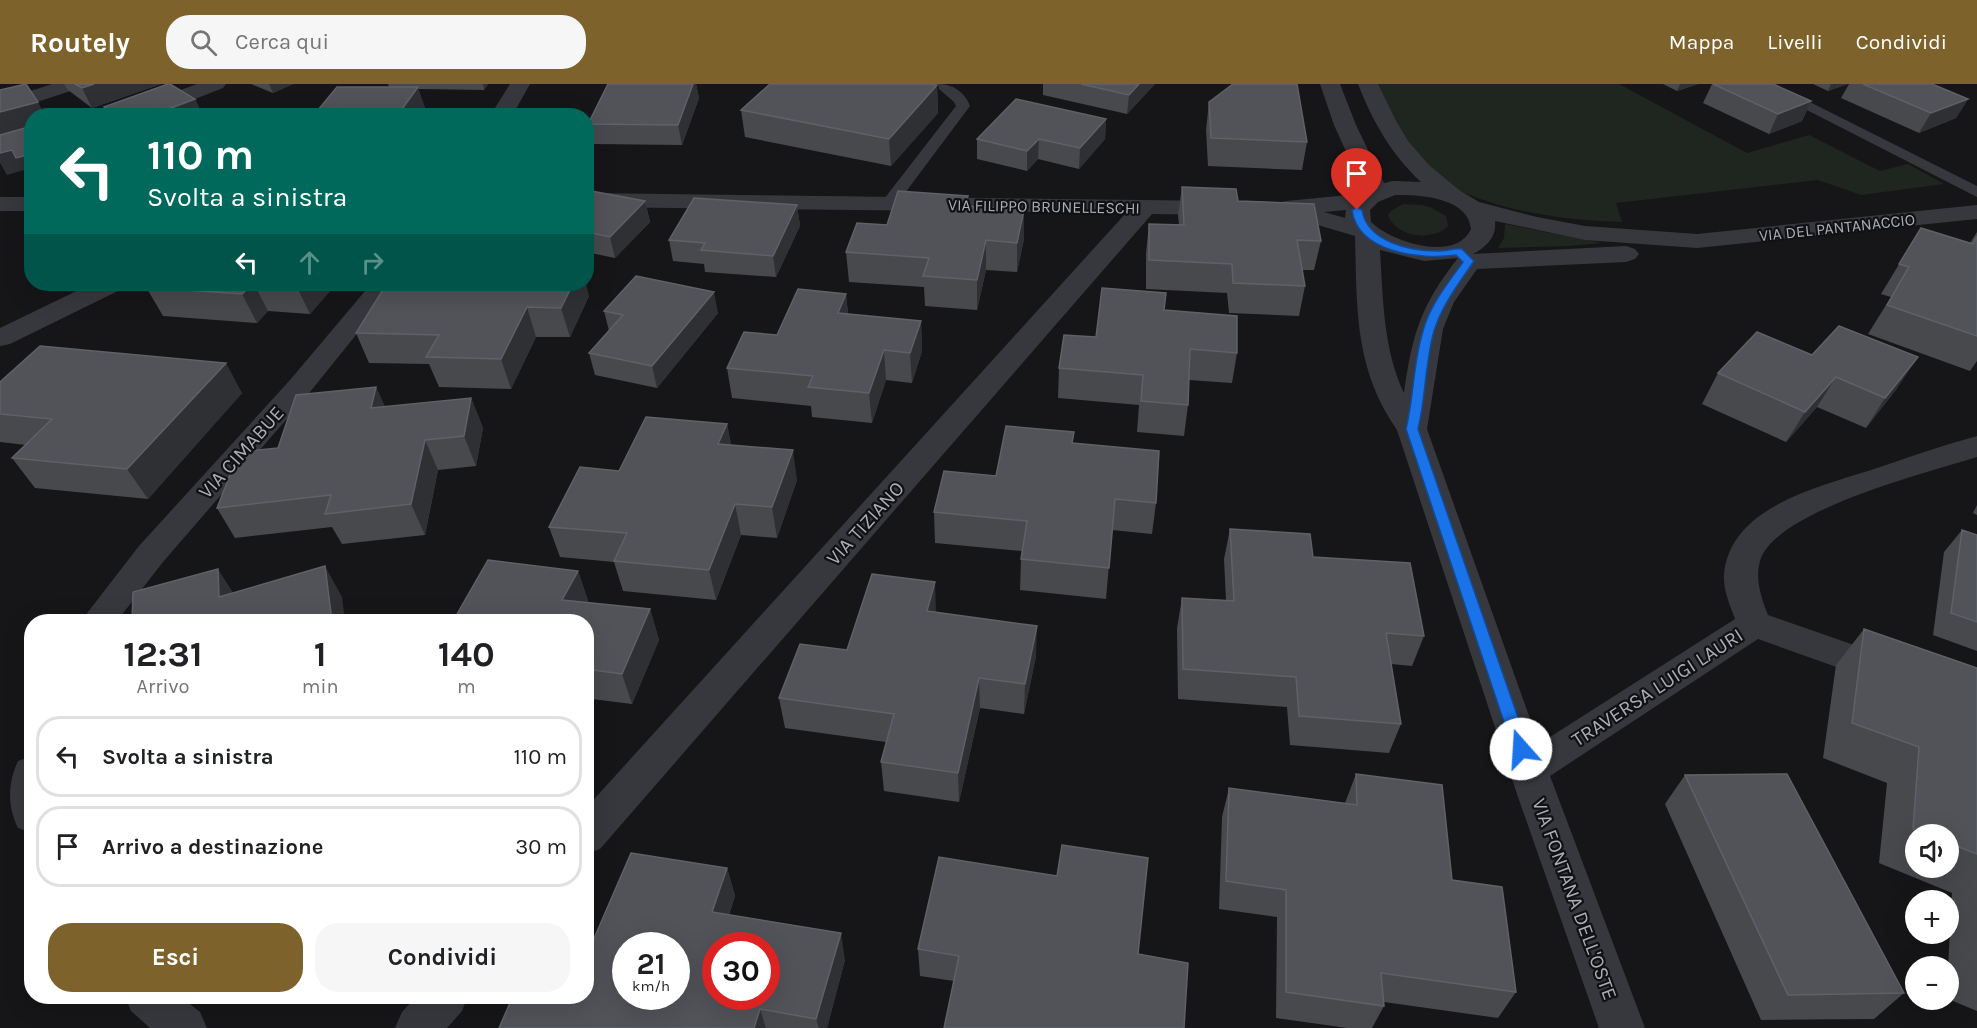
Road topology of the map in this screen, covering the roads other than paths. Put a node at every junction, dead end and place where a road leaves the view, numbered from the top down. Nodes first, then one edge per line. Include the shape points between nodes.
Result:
1 (73, 84) edge
2 (216, 84) edge
3 (520, 84) edge
4 (1330, 84) edge
5 (1368, 84) edge
6 (1763, 84) edge
7 (944, 86) dead end
8 (0, 108) edge
9 (152, 108) edge
10 (506, 108) edge
11 (1977, 192) edge
12 (1370, 196) junction
13 (594, 200) edge
14 (1461, 201) junction
15 (890, 202) junction
16 (0, 204) edge
17 (24, 204) edge
18 (1144, 208) junction
19 (1266, 208) junction
20 (1977, 212) edge
21 (1367, 232) junction
22 (1697, 241) junction
23 (1463, 256) junction
24 (97, 291) edge
25 (378, 291) edge
26 (0, 338) edge
27 (1412, 429) junction
28 (1977, 446) edge
29 (104, 614) edge
30 (1754, 624) junction
31 (1919, 682) edge
32 (1529, 770) junction
33 (594, 828) edge
34 (156, 1004) edge
35 (439, 1004) edge
36 (184, 1028) edge
37 (418, 1028) edge
38 (1622, 1028) edge

1 - 8 street
2 - 9 street
3 - 10 street
4 - 12 street
5 - 14 street via 1398,145 1424,173
6 - 11 lane
7 - 15 lane via 963,106
12 - 14 street, VIA FILIPPO BRUNELLESCHI via 1413,188
12 - 19 street, VIA FILIPPO BRUNELLESCHI
12 - 21 street, VIA FONTANA DELL'OSTE via 1357,210 1358,221
13 - 15 street, VIA FILIPPO BRUNELLESCHI
14 - 22 street, VIA DEL PANTANACCIO via 1535,224 1585,233
14 - 23 street via 1481,217 1485,227 1482,237
15 - 18 street, VIA FILIPPO BRUNELLESCHI
16 - 17 street
18 - 19 street, VIA FILIPPO BRUNELLESCHI
18 - 33 street, VIA TIZIANO
19 - 21 street, VIA FILIPPO BRUNELLESCHI
20 - 22 street, VIA DEL PANTANACCIO
21 - 23 street, VIA FILIPPO BRUNELLESCHI via 1398,248
21 - 27 street, VIA FONTANA DELL'OSTE via 1373,320 1382,370 1392,400
22 - 23 street, VIA DEL PANTANACCIO via 1635,254
23 - 27 street via 1429,329
24 - 26 street
25 - 29 street, VIA CIMABUE
27 - 32 street, VIA FONTANA DELL'OSTE
28 - 30 street, TRAVERSA LUIGI LAURI via 1814,498 1761,532 1747,552 1743,572 1743,592
30 - 31 street, TRAVERSA LUIGI LAURI
30 - 32 street, TRAVERSA LUIGI LAURI
32 - 38 street, VIA FONTANA DELL'OSTE
34 - 36 street
35 - 37 street

